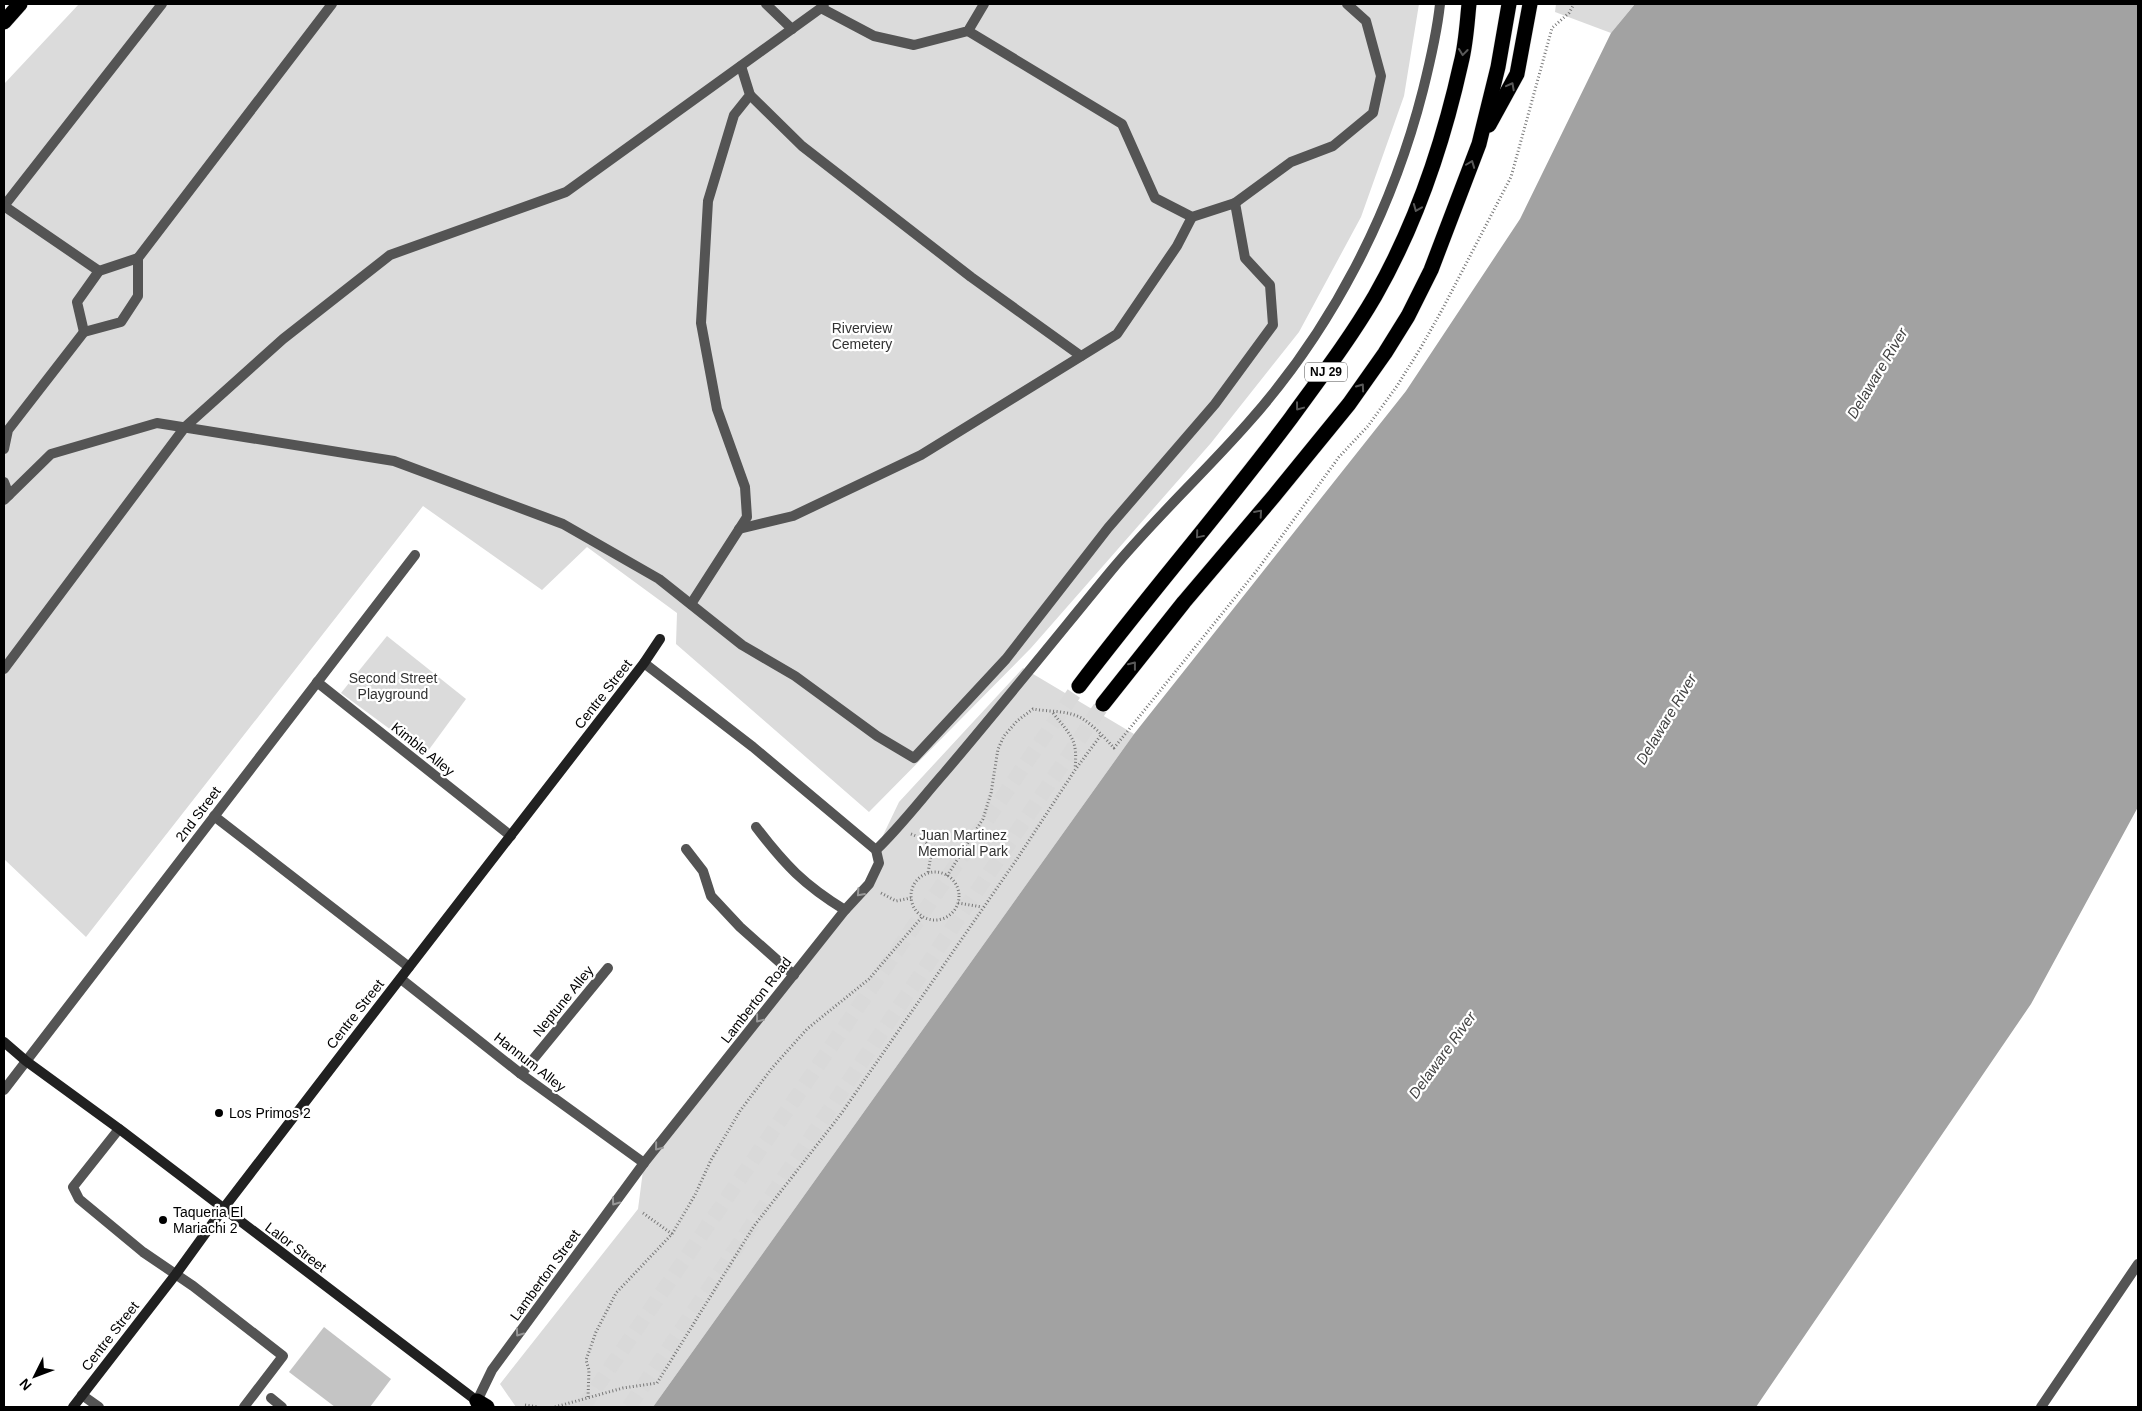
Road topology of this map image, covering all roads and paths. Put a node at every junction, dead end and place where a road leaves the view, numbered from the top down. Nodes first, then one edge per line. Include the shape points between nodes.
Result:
1 (20, 4) edge
2 (162, 4) edge
3 (332, 4) edge
4 (766, 4) edge
5 (984, 4) edge
6 (1347, 4) edge
7 (1440, 4) edge
8 (1469, 4) edge
9 (1509, 4) edge
10 (1530, 4) edge
11 (1574, 4) edge
12 (822, 6) edge
13 (4, 22) edge
14 (792, 29) junction
15 (968, 31) junction
16 (741, 66) junction
17 (750, 95) junction
18 (1479, 144) junction
19 (1235, 204) junction
20 (4, 206) edge
21 (1192, 217) junction
22 (138, 258) junction
23 (99, 272) junction
24 (84, 332) junction
25 (1081, 356) junction
26 (185, 427) junction
27 (4, 448) edge
28 (4, 482) edge
29 (6, 497) edge
30 (739, 529) junction
31 (415, 555) dead end
32 (691, 604) junction
33 (660, 639) dead end
34 (644, 664) junction
35 (4, 669) edge
36 (317, 682) junction
37 (1079, 686) tunnel mouth
38 (1103, 704) tunnel mouth
39 (1052, 713) junction
40 (1102, 735) junction
41 (1075, 770) junction
42 (214, 816) junction
43 (756, 827) dead end
44 (511, 836) junction
45 (880, 847) junction
46 (686, 849) dead end
47 (928, 873) junction
48 (948, 876) junction
49 (879, 892) dead end
50 (911, 898) junction
51 (958, 903) junction
52 (983, 907) junction
53 (845, 910) junction
54 (922, 917) junction
55 (409, 968) junction
56 (608, 968) dead end
57 (794, 975) junction
58 (401, 979) junction
59 (4, 1042) edge
60 (26, 1061) junction
61 (522, 1074) junction
62 (4, 1090) edge
63 (119, 1129) junction
64 (644, 1163) junction
65 (223, 1209) junction
66 (643, 1213) dead end
67 (672, 1234) junction
68 (2138, 1264) edge
69 (176, 1274) junction
70 (82, 1395) junction
71 (588, 1397) junction
72 (270, 1398) dead end
73 (480, 1405) edge
74 (525, 1405) dead end
75 (73, 1407) edge
76 (99, 1407) edge
77 (244, 1407) edge
78 (282, 1407) edge
79 (538, 1407) edge
80 (555, 1407) edge
81 (2041, 1407) edge

1 - 13 highway
2 - 20 street
3 - 22 street
4 - 14 street
5 - 15 street
6 - 19 street via 1366,21 1381,76 1373,113 1333,146 1291,162
7 - 45 street via 1418,107 1389,196 1339,297 1315,337 1248,423 1135,543
8 -> 37 highway, NJ 29 via 1462,62 1441,140 1405,236 1376,294 1335,359 1245,479
9 - 18 highway, NJ 29
18 -> 10 highway via 1517,74
11 - 40 path via 1552,28 1511,177 1459,279 1397,386 1368,426 1339,458 1258,569 1114,748
12 - 14 street
12 - 15 street via 874,36 914,45
14 - 16 street
15 - 21 street via 1122,124 1155,198
16 - 17 street
16 - 26 street via 566,192 390,255 283,339
17 - 25 street via 802,146 970,277
17 - 30 street via 734,115 708,201 701,323 717,409 745,487 747,516
38 -> 18 highway, NJ 29 via 1342,412 1385,353 1431,270
19 - 21 street
19 - 32 street via 1245,258 1270,285 1273,325 1215,404 1108,528 1006,659 914,758 877,736 795,676 742,645
20 - 23 street
21 - 25 street via 1177,246 1117,334
22 - 23 street
22 - 24 street via 138,296 121,322
23 - 24 street via 77,302
24 - 27 street via 8,430
25 - 30 street via 921,455 793,516
26 - 29 street via 156,422 51,454
26 - 32 street via 394,461 563,524 659,579
26 - 35 street
28 - 29 street
30 - 32 street
31 - 36 street, 2nd Street
33 - 34 street, Centre Street
34 - 44 street, Centre Street
34 - 45 street
36 - 42 street, 2nd Street
36 - 44 street, Kimble Alley
39 - 40 path via 1062,712 1082,718
39 - 41 path via 1072,736 1076,746
39 - 48 path via 1033,710 1004,736 998,749 983,819
40 - 41 path
41 - 52 path
42 - 55 street
42 - 60 street, 2nd Street
43 - 53 street via 790,869 812,889
44 - 55 street, Centre Street
45 - 47 path via 900,832 923,838 932,849
45 -> 53 street, Lamberton Road via 879,862 869,884
46 - 57 street via 703,872 711,896
47 - 48 path
47 - 50 path via 915,883
48 - 51 path via 958,888
49 - 50 path via 896,901
50 - 54 path
51 - 52 path
51 - 54 path via 956,910 944,919
52 - 71 path via 840,1114 754,1226 657,1383
53 - 57 street, Lamberton Road
54 - 67 path via 869,979 807,1029 772,1068 740,1111
55 - 58 street, Centre Street
56 - 61 street, Neptune Alley
57 -> 64 street, Lamberton Road
58 - 61 street, Hannum Alley
58 - 65 street, Centre Street
59 - 60 street, Lalor Street
60 - 62 street, 2nd Street
60 - 63 street, Lalor Street
61 - 64 street, Hannum Alley
63 - 65 street, Lalor Street
63 - 69 street via 73,1187 79,1199 143,1252
64 -> 73 street, Lamberton Street via 492,1370
65 - 69 street, Centre Street
65 - 73 street, Lalor Street
66 - 67 path
67 - 71 path via 616,1293 604,1314 586,1360
68 - 81 street
69 - 70 street, Centre Street
69 - 77 street via 283,1356
70 - 75 street, Centre Street
70 - 76 street
71 - 80 path
72 - 78 street
74 - 79 path

